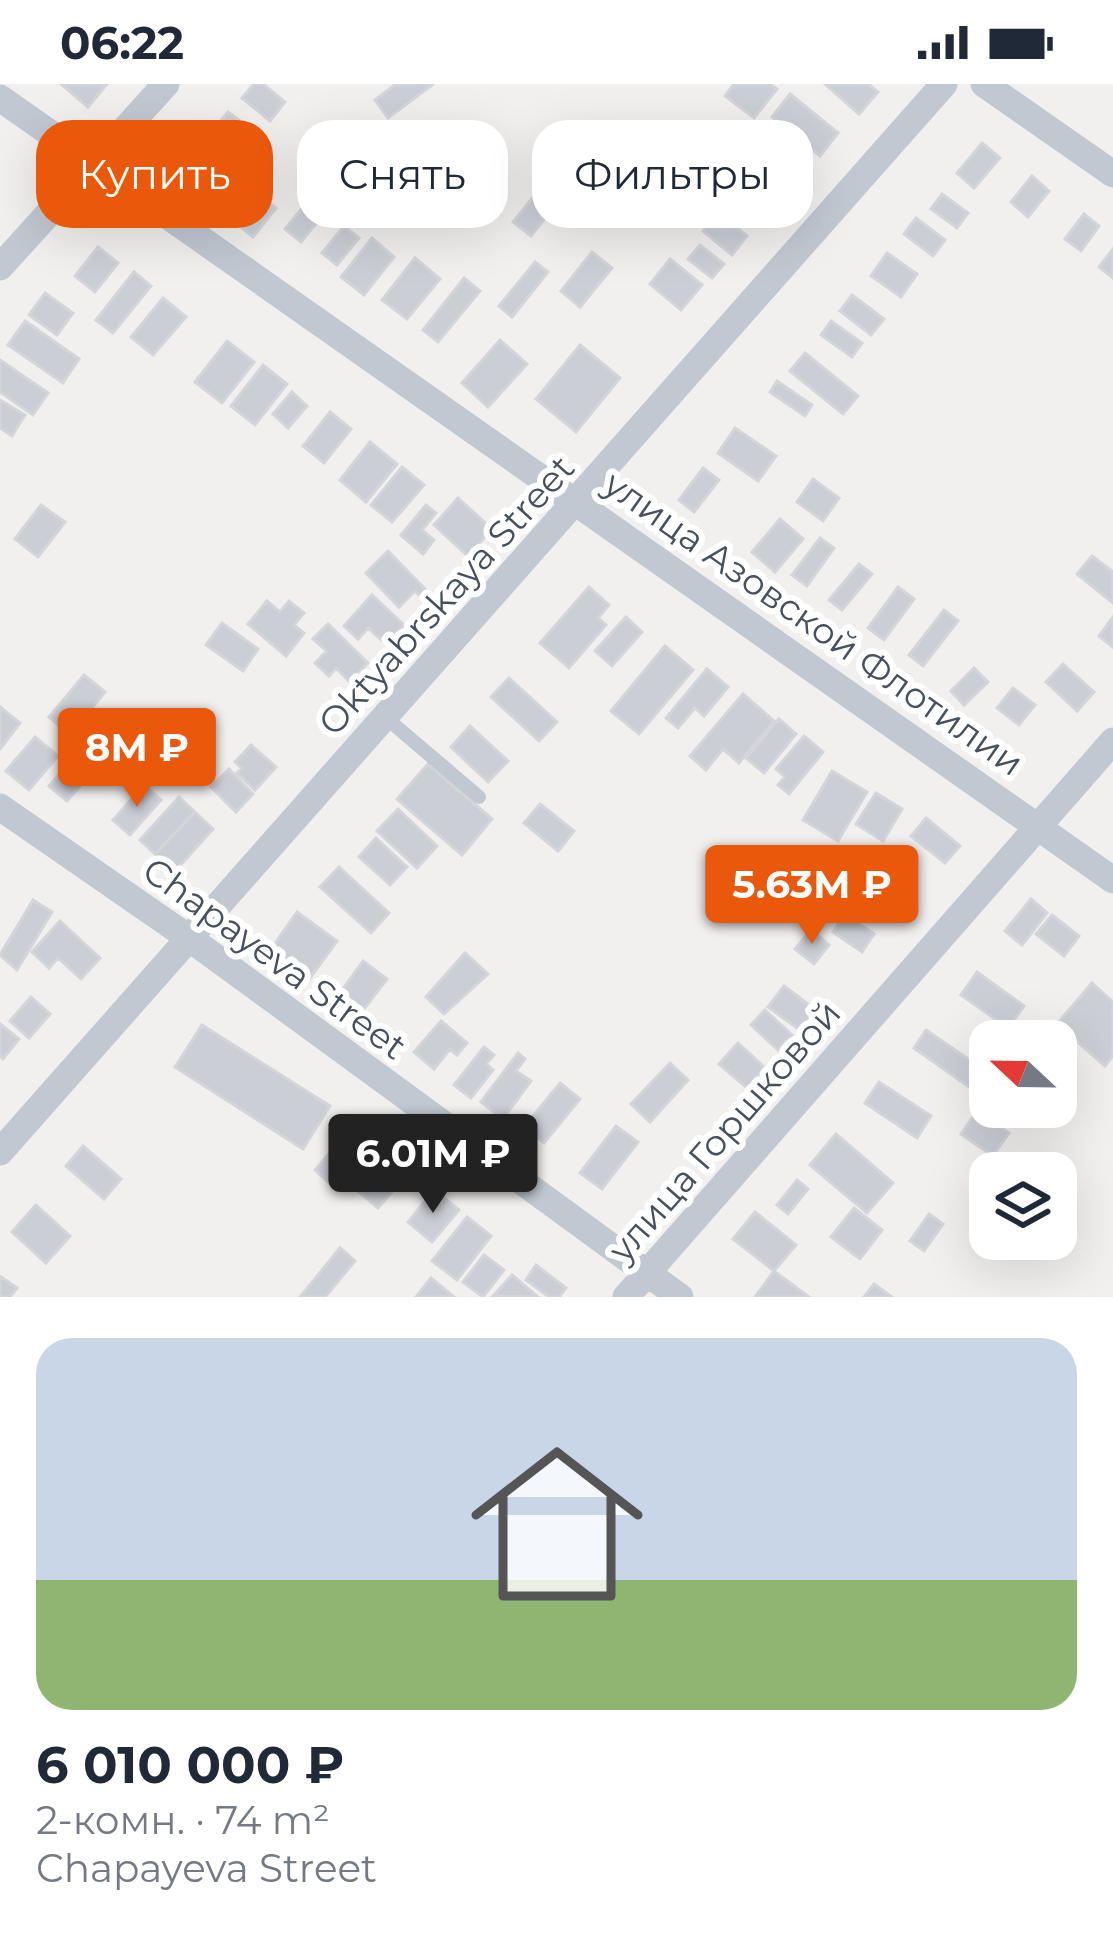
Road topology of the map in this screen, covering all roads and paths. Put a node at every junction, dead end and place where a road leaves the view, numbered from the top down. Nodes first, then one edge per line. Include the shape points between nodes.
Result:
1 (166, 84) edge
2 (944, 84) edge
3 (984, 84) edge
4 (0, 98) edge
5 (133, 120) edge
6 (36, 123) edge
7 (1113, 175) edge
8 (36, 227) edge
9 (187, 228) edge
10 (0, 267) edge
11 (578, 500) junction
12 (385, 717) junction
13 (1113, 741) edge
14 (479, 797) dead end
15 (0, 807) edge
16 (1038, 826) junction
17 (1113, 880) edge
18 (190, 938) junction
19 (0, 1152) edge
20 (646, 1274) junction
21 (626, 1297) edge
22 (680, 1297) edge

1 - 5 street
2 - 11 street, Oktyabrskaya Street
3 - 7 street
4 - 6 street, улица Азовской Флотилии
8 - 10 street
9 - 11 street, улица Азовской Флотилии
11 - 12 street, Oktyabrskaya Street
11 - 16 street, улица Азовской Флотилии
12 - 14 lane
12 - 18 street, Oktyabrskaya Street
13 - 16 street, улица Горшковой
15 - 18 street, Chapayeva Street
16 - 17 street, улица Азовской Флотилии
16 - 20 street, улица Горшковой
18 - 19 street, Oktyabrskaya Street
18 - 20 street, Chapayeva Street
20 - 21 street, улица Горшковой
20 - 22 street, Chapayeva Street

